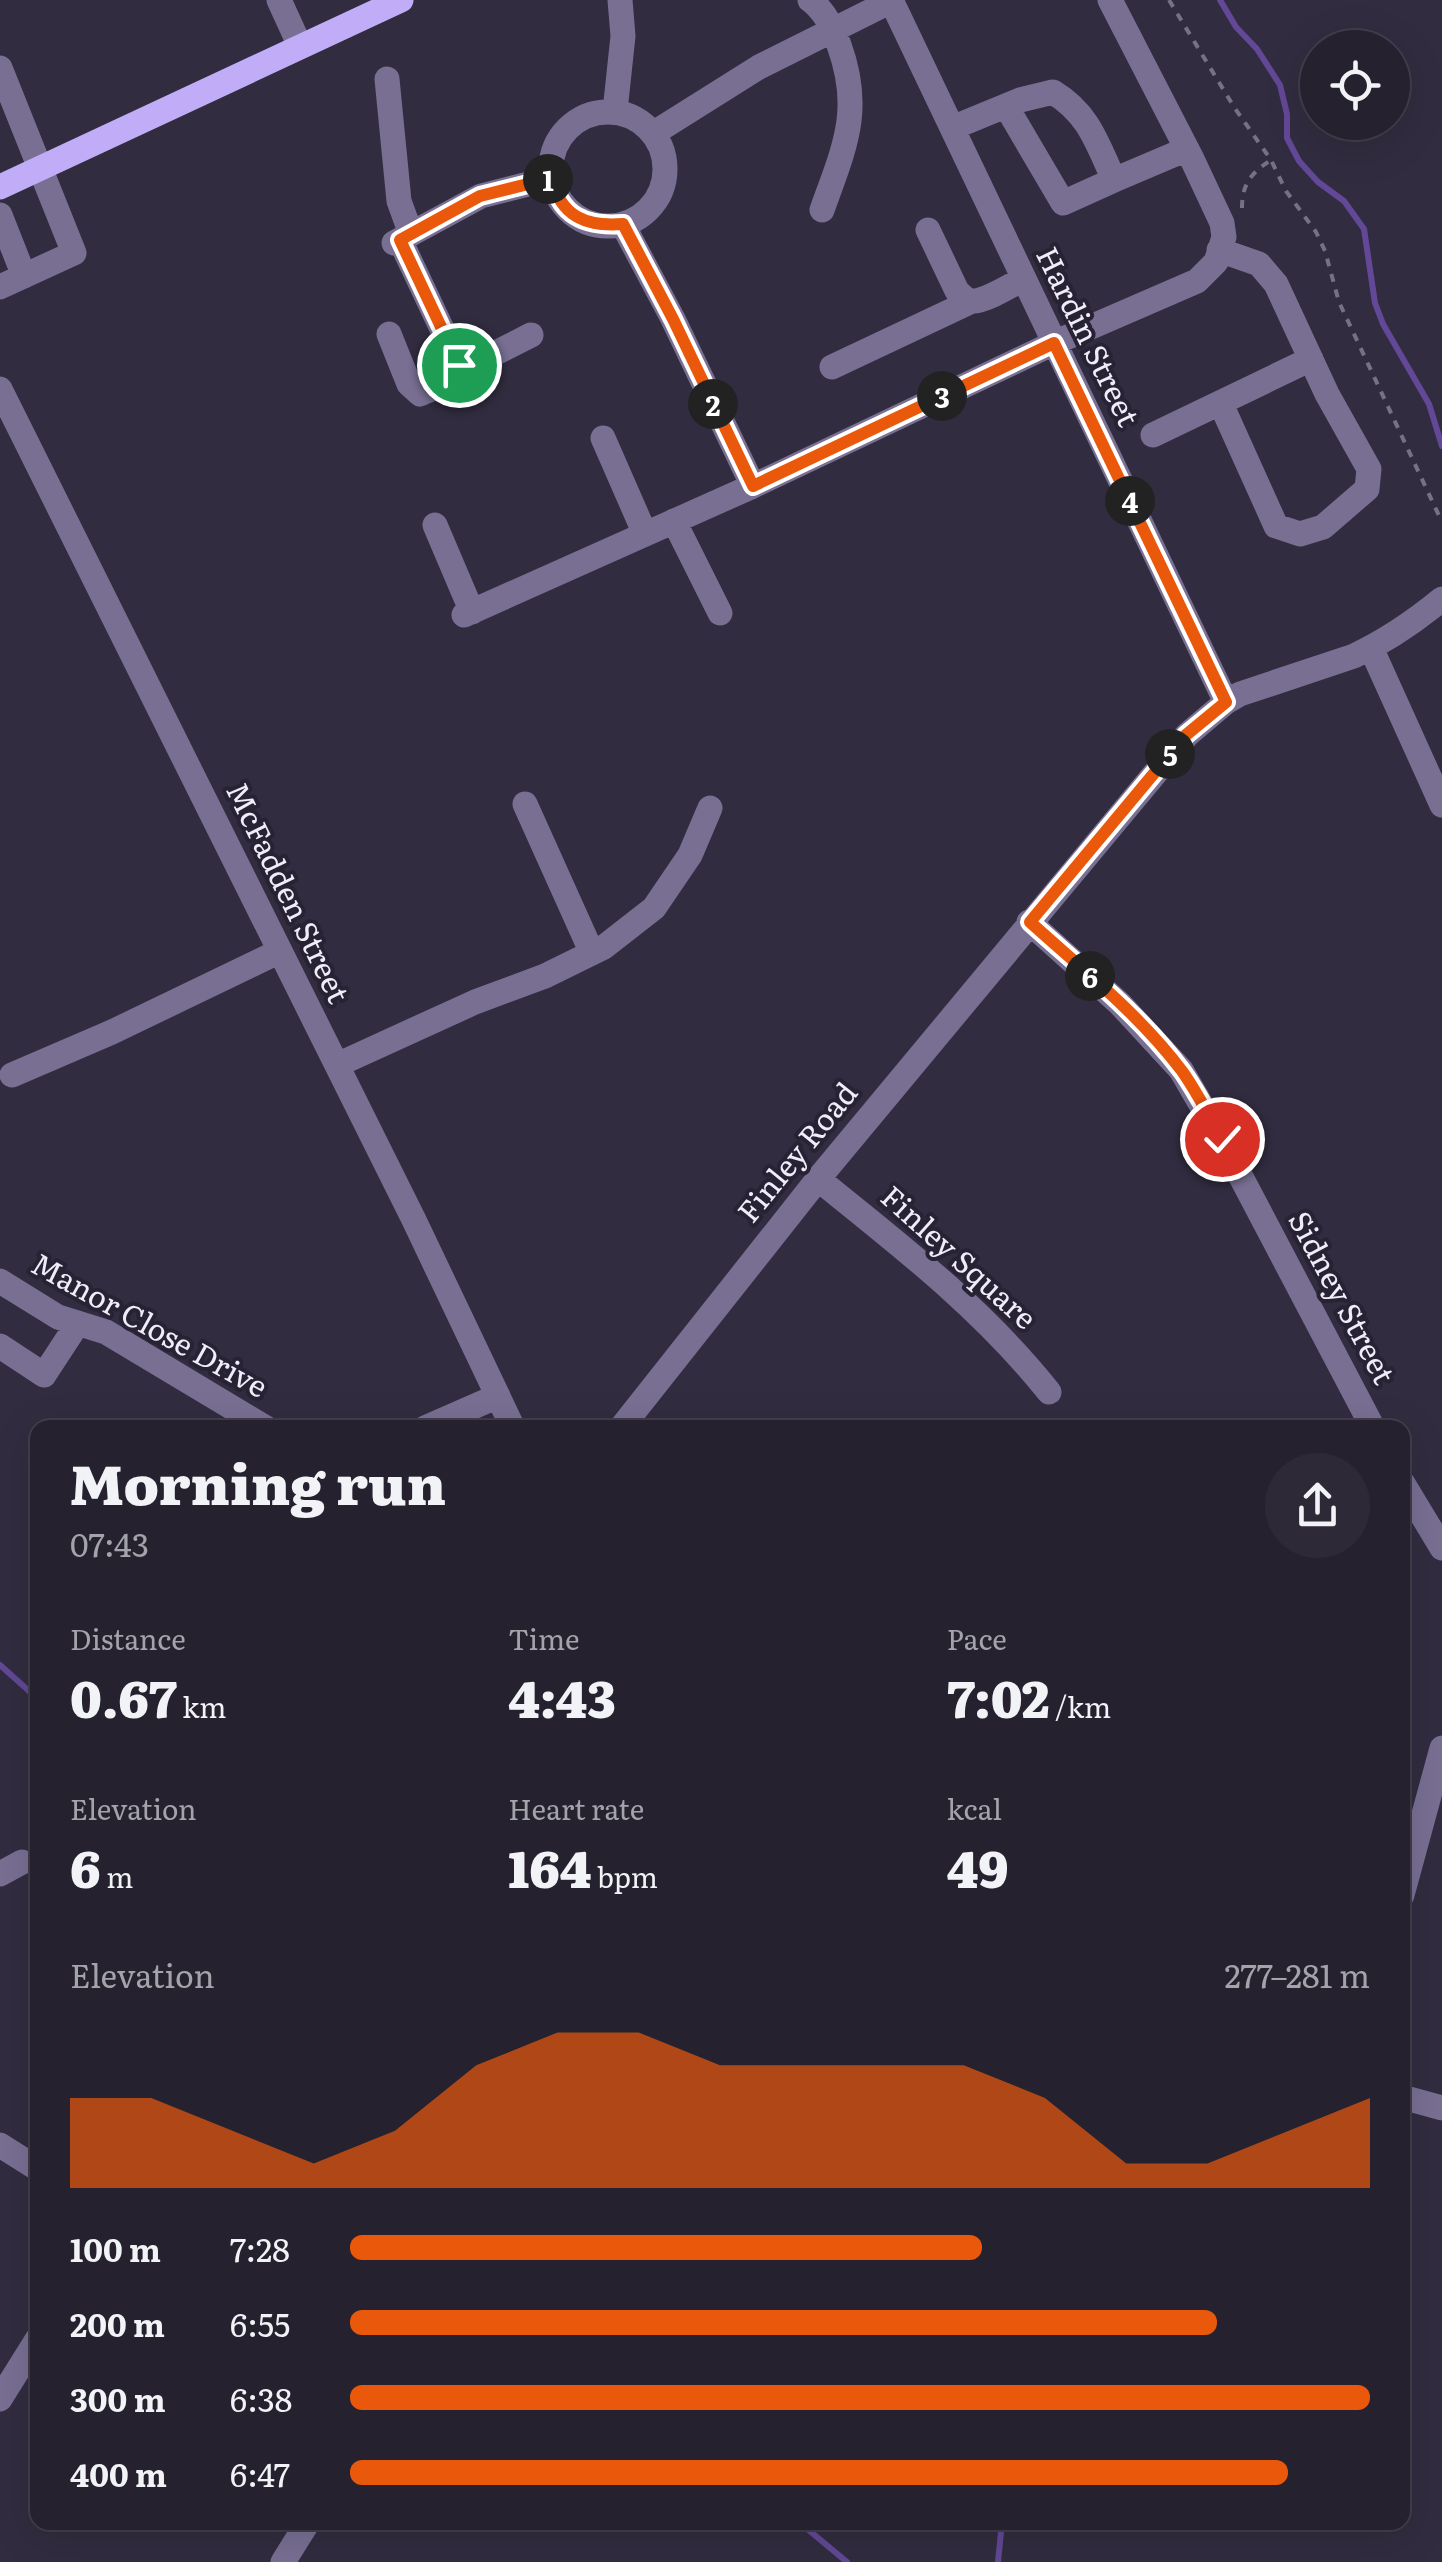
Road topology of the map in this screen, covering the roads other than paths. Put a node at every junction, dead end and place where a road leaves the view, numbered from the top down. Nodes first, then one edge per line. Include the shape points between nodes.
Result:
1 (278, 0) edge
2 (401, 0) edge
3 (620, 0) edge
4 (810, 0) edge
5 (891, 0) edge
6 (1110, 0) edge
7 (834, 30) junction
8 (300, 46) junction
9 (0, 68) edge
10 (387, 78) dead end
11 (1006, 106) junction
12 (615, 111) junction
13 (952, 128) junction
14 (654, 133) junction
15 (1187, 149) junction
16 (42, 168) junction
17 (552, 178) junction
18 (1114, 180) junction
19 (0, 187) edge
20 (822, 210) dead end
21 (0, 215) edge
22 (623, 224) junction
23 (928, 230) dead end
24 (402, 239) junction
25 (1220, 250) junction
26 (24, 276) junction
27 (1023, 279) junction
28 (0, 287) edge
29 (972, 301) junction
30 (389, 334) dead end
31 (531, 335) dead end
32 (1054, 343) junction
33 (1311, 360) junction
34 (832, 367) dead end
35 (458, 372) junction
36 (0, 389) edge
37 (1220, 404) junction
38 (1152, 435) dead end
39 (604, 438) dead end
40 (753, 486) junction
41 (674, 521) junction
42 (434, 526) dead end
43 (644, 534) junction
44 (1442, 599) edge
45 (720, 613) dead end
46 (1371, 648) junction
47 (1226, 702) junction
48 (525, 804) dead end
49 (1442, 804) edge
50 (710, 808) dead end
51 (1030, 922) junction
52 (280, 952) junction
53 (592, 953) junction
54 (337, 1066) junction
55 (12, 1075) dead end
56 (818, 1180) junction
57 (0, 1281) edge
58 (78, 1323) junction
59 (0, 1346) edge
60 (1048, 1392) dead end
61 (498, 1396) junction
62 (253, 1420) edge
63 (443, 1420) edge
64 (509, 1420) edge
65 (626, 1420) edge
66 (1368, 1420) edge
67 (1410, 1495) edge
68 (1442, 1548) edge
69 (1442, 1748) edge
70 (1410, 1866) edge
71 (1410, 2099) edge
72 (1442, 2108) edge
73 (0, 2146) edge
74 (30, 2164) edge
75 (30, 2351) edge
76 (0, 2399) edge
77 (303, 2530) edge
78 (282, 2562) edge

1 - 8 street
2 - 8 main road
3 - 12 street via 624,36
4 - 7 street
5 - 7 street
5 - 13 street, Hardin Street
6 - 15 street
7 - 14 street via 759,67
7 - 20 street via 852,103
8 - 16 main road
9 - 16 street
10 - 24 street
11 - 13 street
11 - 18 street via 1053,92 1072,104
11 - 18 street via 1063,204
12 - 14 street
12 - 17 street via 572,123 558,140
13 - 27 street, Hardin Street
14 - 22 street via 664,153 658,197
15 - 18 street
15 - 25 street via 1222,223
16 - 19 main road
16 - 26 street via 74,252
17 - 22 street via 562,204 579,219
17 - 24 street via 480,196
21 - 26 street
22 - 40 street
23 - 29 street via 957,290
24 - 35 street
25 - 32 street via 1198,280
25 - 33 street via 1259,264 1276,284
26 - 28 street
27 - 29 street
27 - 32 street, Hardin Street
29 - 34 street
30 - 35 street via 409,384 420,394
31 - 35 street
32 - 40 street
32 - 47 street, Hardin Street
33 - 37 street
33 - 37 street via 1369,469 1367,489 1322,527 1300,534 1276,526
36 - 52 street, McFadden Street
37 - 38 street
39 - 43 street
40 - 41 street
41 - 43 street
41 - 45 street
42 - 43 street via 468,613
44 - 46 street, Finley Road
46 - 47 street, Finley Road
46 - 49 street
47 - 51 street, Finley Road via 1186,735
48 - 53 street
50 - 53 street via 690,855 654,908
51 - 56 street, Finley Road
51 - 66 street, Sidney Street via 1181,1070
52 - 54 street, McFadden Street
52 - 55 street
53 - 54 street
54 - 61 street, McFadden Street
56 - 60 street, Finley Square via 969,1305
56 - 65 street, Finley Road
57 - 58 street, Manor Close Drive
58 - 59 street via 44,1375
58 - 62 street, Manor Close Drive via 106,1332
61 - 63 street
61 - 64 street, McFadden Street
67 - 68 street
69 - 70 street
71 - 72 street
73 - 74 street
75 - 76 street
77 - 78 street

